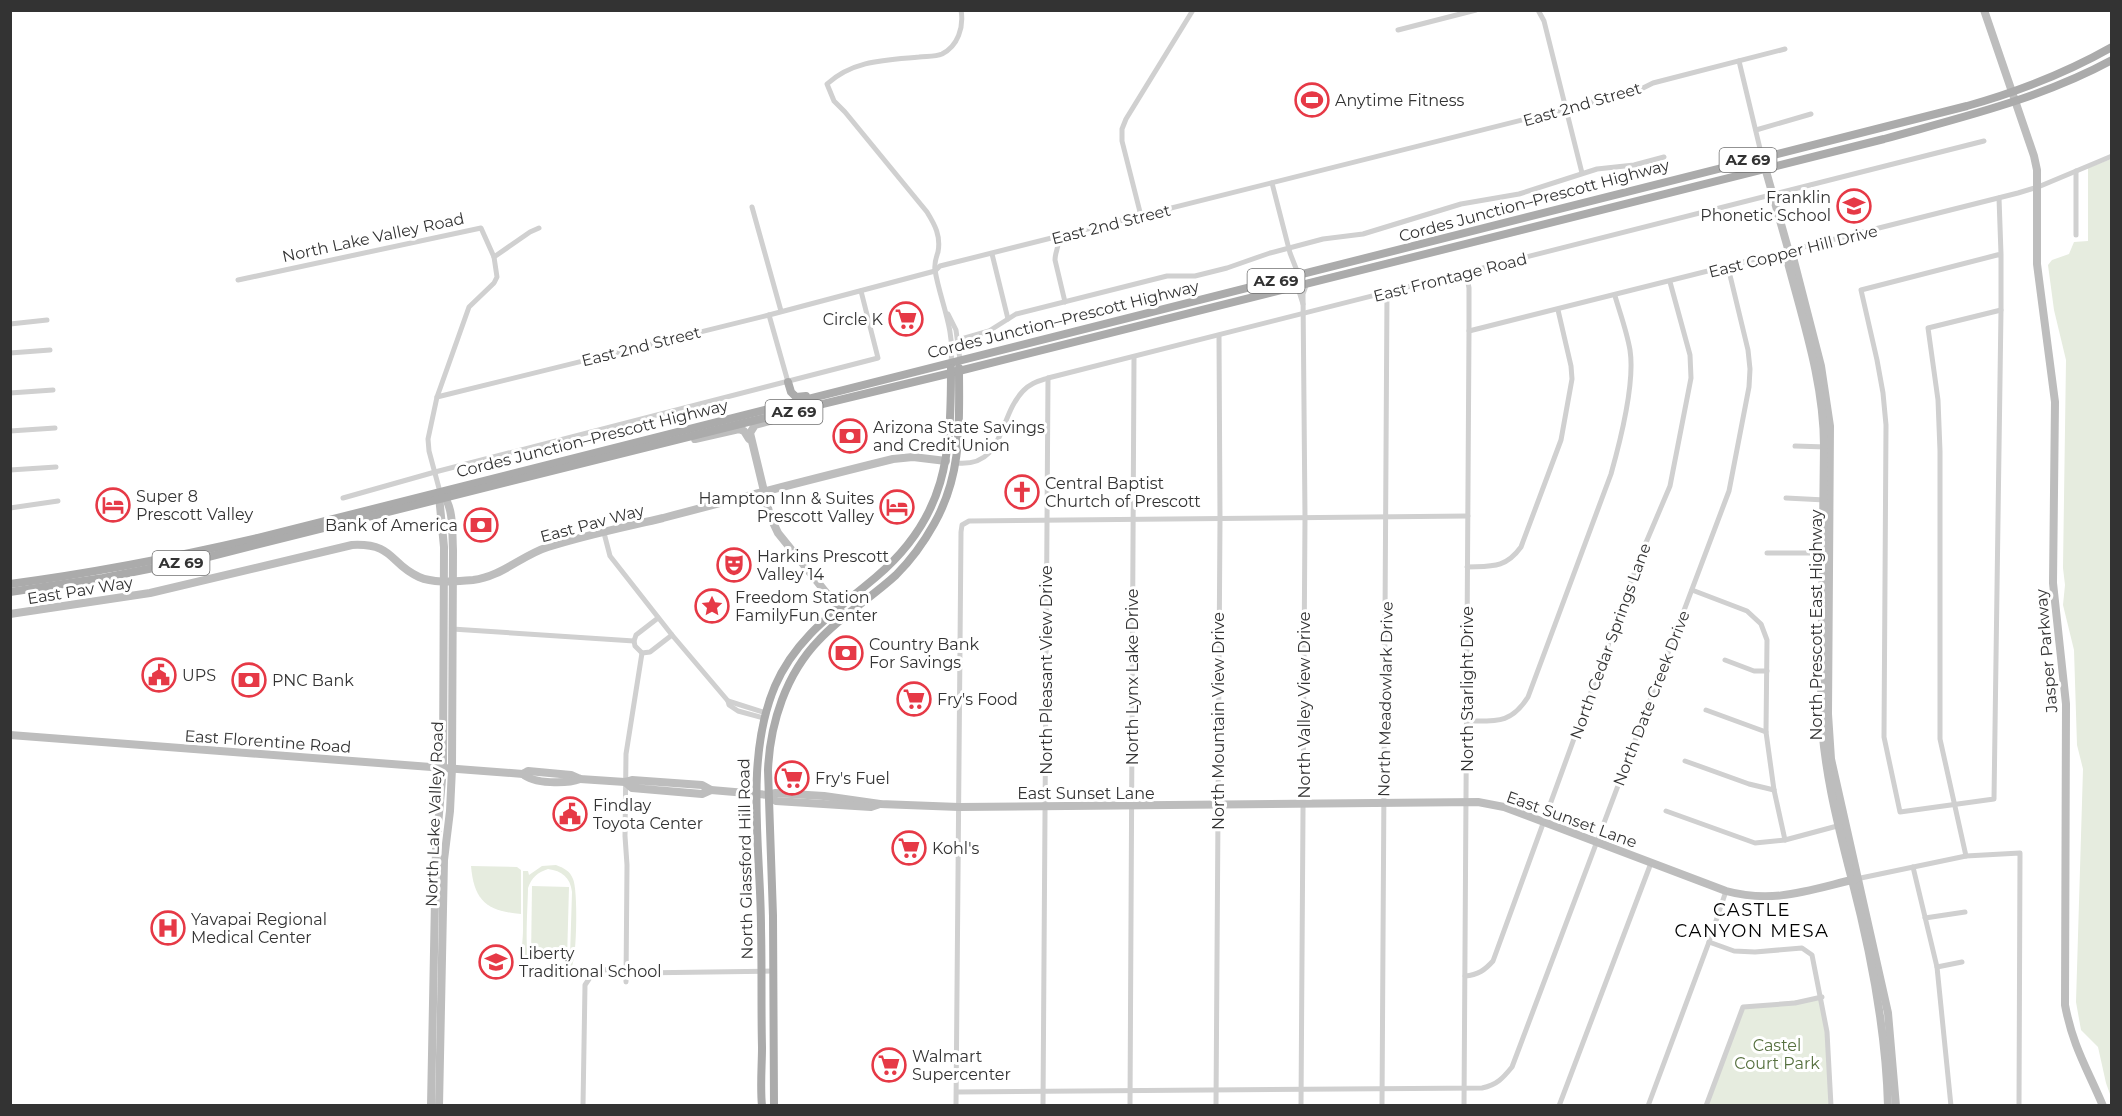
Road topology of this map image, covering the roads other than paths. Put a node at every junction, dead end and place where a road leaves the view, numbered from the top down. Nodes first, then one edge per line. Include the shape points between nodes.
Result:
1 (961, 10) edge
2 (1193, 10) edge
3 (1476, 10) edge
4 (1538, 10) edge
5 (1984, 10) edge
6 (1398, 30) dead end
7 (2112, 47) edge
8 (1785, 49) dead end
9 (2112, 60) edge
10 (1739, 61) junction
11 (2012, 93) junction
12 (2015, 102) junction
13 (1566, 109) junction
14 (1811, 114) dead end
15 (1756, 130) junction
16 (1984, 141) dead end
17 (2112, 156) edge
18 (1664, 157) dead end
19 (1762, 157) junction
20 (1765, 168) junction
21 (2076, 171) junction
22 (1582, 173) junction
23 (1272, 183) junction
24 (2038, 187) junction
25 (1773, 195) junction
26 (1999, 198) junction
27 (752, 207) dead end
28 (1141, 216) junction
29 (539, 228) dead end
30 (2076, 235) dead end
31 (1058, 237) junction
32 (1289, 251) junction
33 (1789, 252) junction
34 (992, 254) junction
35 (2001, 254) junction
36 (494, 257) junction
37 (1728, 267) junction
38 (935, 271) junction
39 (1466, 272) junction
40 (1299, 276) junction
41 (238, 280) dead end
42 (1282, 280) junction
43 (1307, 282) junction
44 (1670, 282) junction
45 (1297, 285) junction
46 (861, 291) junction
47 (1388, 292) junction
48 (1615, 296) junction
49 (1065, 302) junction
50 (1303, 304) junction
51 (1558, 310) junction
52 (2001, 310) junction
53 (781, 312) junction
54 (947, 313) junction
55 (1304, 314) junction
56 (769, 315) junction
57 (1008, 319) junction
58 (47, 320) dead end
59 (10, 324) edge
60 (1470, 331) junction
61 (1218, 336) junction
62 (958, 340) junction
63 (50, 350) dead end
64 (10, 353) edge
65 (1134, 357) junction
66 (956, 361) junction
67 (955, 372) junction
68 (1048, 378) junction
69 (788, 382) junction
70 (868, 384) junction
71 (53, 390) dead end
72 (10, 393) edge
73 (437, 397) junction
74 (800, 410) junction
75 (55, 428) dead end
76 (10, 431) edge
77 (950, 432) junction
78 (751, 441) junction
79 (655, 445) junction
80 (1795, 446) dead end
81 (1827, 447) junction
82 (946, 461) junction
83 (956, 463) junction
84 (56, 467) dead end
85 (10, 470) edge
86 (435, 472) junction
87 (764, 492) junction
88 (441, 496) junction
89 (342, 498) dead end
90 (1786, 498) dead end
91 (945, 499) junction
92 (1826, 500) junction
93 (58, 501) dead end
94 (10, 508) edge
95 (1387, 516) junction
96 (1468, 516) junction
97 (1305, 517) junction
98 (1133, 519) junction
99 (1220, 519) junction
100 (1047, 520) junction
101 (604, 533) junction
102 (1767, 553) dead end
103 (1826, 553) junction
104 (171, 561) junction
105 (1467, 567) junction
106 (447, 581) junction
107 (10, 584) edge
108 (1692, 590) junction
109 (10, 592) edge
110 (838, 607) junction
111 (10, 615) edge
112 (845, 616) junction
113 (658, 618) junction
114 (452, 629) junction
115 (672, 635) junction
116 (634, 641) junction
117 (642, 654) junction
118 (1725, 660) dead end
119 (1767, 671) junction
120 (1706, 710) dead end
121 (765, 715) junction
122 (1467, 721) junction
123 (1766, 732) junction
124 (10, 735) edge
125 (1685, 761) dead end
126 (443, 768) junction
127 (452, 768) junction
128 (625, 782) junction
129 (1774, 790) junction
130 (758, 794) junction
131 (769, 795) junction
132 (1466, 802) junction
133 (1384, 804) junction
134 (1954, 804) junction
135 (1303, 805) junction
136 (1131, 806) junction
137 (1217, 806) junction
138 (959, 807) junction
139 (1045, 807) junction
140 (1666, 811) dead end
141 (1543, 822) junction
142 (1842, 825) junction
143 (1785, 840) junction
144 (1596, 842) junction
145 (1966, 856) junction
146 (1651, 863) junction
147 (1913, 867) junction
148 (1855, 879) junction
149 (1726, 891) junction
150 (1965, 912) dead end
151 (1925, 918) junction
152 (1709, 942) junction
153 (1962, 962) dead end
154 (1937, 967) junction
155 (626, 970) junction
156 (772, 971) junction
157 (762, 972) junction
158 (1465, 976) junction
159 (627, 982) dead end
160 (1822, 997) junction
161 (1888, 1045) junction
162 (1464, 1088) junction
163 (1382, 1089) junction
164 (1216, 1090) junction
165 (1301, 1090) junction
166 (1130, 1091) junction
167 (957, 1092) junction
168 (1043, 1092) junction
169 (431, 1106) edge
170 (439, 1106) edge
171 (583, 1106) edge
172 (762, 1106) edge
173 (774, 1106) edge
174 (957, 1106) edge
175 (1043, 1106) edge
176 (1130, 1106) edge
177 (1216, 1106) edge
178 (1301, 1106) edge
179 (1382, 1106) edge
180 (1464, 1106) edge
181 (1559, 1106) edge
182 (1648, 1106) edge
183 (1706, 1106) edge
184 (1831, 1106) edge
185 (1888, 1106) edge
186 (1896, 1106) edge
187 (1951, 1106) edge
188 (2019, 1106) edge
189 (2103, 1106) edge

1 - 38 street via 955,45 941,55 857,65 827,84 834,101 935,225 939,243
2 - 28 street via 1122,129
3 - 6 street
4 - 13 street
5 - 11 street, Jasper Parkway
7 - 11 main road, Cordes Junction–Prescott Highway / AZ 69
8 - 10 street, East 2nd Street
9 - 12 main road, Cordes Junction–Prescott Highway / AZ 69
10 - 13 street, East 2nd Street
10 - 15 street, North Prescott East Highway
11 - 12 street, Jasper Parkway
11 - 19 main road, Cordes Junction–Prescott Highway / AZ 69
12 - 20 main road, Cordes Junction–Prescott Highway / AZ 69
12 - 24 street, Jasper Parkway via 2034,156
13 - 22 street
13 - 23 street, East 2nd Street
14 - 15 street
15 - 19 street, North Prescott East Highway
16 - 25 street, East Frontage Road
17 - 21 street, East Copper Hill Drive
18 - 22 street
19 - 20 street, North Prescott East Highway
19 - 40 main road, Cordes Junction–Prescott Highway / AZ 69
20 - 25 street, North Prescott East Highway
20 - 43 main road, Cordes Junction–Prescott Highway / AZ 69
21 - 24 street, East Copper Hill Drive
21 - 30 street
22 - 32 street via 1519,194 1461,204 1363,234 1323,239
23 - 28 street, East 2nd Street
23 - 32 street
24 - 26 street, East Copper Hill Drive
24 - 189 street, Jasper Parkway via 2039,286 2055,402 2054,584 2066,704 2065,1005 2074,1044
25 - 33 street, North Prescott East Highway
25 - 39 street, East Frontage Road
26 - 33 street, East Copper Hill Drive
26 - 35 street
27 - 53 street
28 - 31 street, East 2nd Street
29 - 36 street
31 - 34 street, East 2nd Street
31 - 49 street via 1055,260
32 - 40 street
32 - 42 street via 1291,272
32 - 49 street via 1195,276 1167,276
33 - 37 street, East Copper Hill Drive
33 - 81 street, North Prescott East Highway via 1826,392
34 - 38 street, East 2nd Street via 940,266
34 - 57 street
35 - 52 street
35 - 134 street via 1860,290 1885,414 1884,737 1900,812
36 - 41 street, North Lake Valley Road via 481,228
36 - 73 street, North Lake Valley Road via 494,283 469,307
37 - 44 street, East Copper Hill Drive
37 - 108 street, North Date Creek Drive via 1748,350 1749,387 1729,491
38 - 46 street, East 2nd Street
38 - 54 street
39 - 47 street, East Frontage Road
39 - 60 street, North Starlight Drive
40 - 42 main road, Cordes Junction–Prescott Highway / AZ 69
40 - 45 street
42 - 66 main road, Cordes Junction–Prescott Highway / AZ 69
43 - 45 main road, Cordes Junction–Prescott Highway / AZ 69
43 - 50 street, North Valley View Drive
44 - 48 street, East Copper Hill Drive
44 - 141 street, North Cedar Springs Lane via 1690,355 1691,378 1670,486
45 - 50 street, North Valley View Drive / AZ 69
45 - 67 main road, Cordes Junction–Prescott Highway / AZ 69
46 - 53 street, East 2nd Street
46 - 69 street via 878,358
47 - 55 street, East Frontage Road
47 - 95 street, North Meadowlark Drive
48 - 51 street, East Copper Hill Drive
48 - 122 street via 1630,349 1632,373 1611,474 1528,697 1514,715 1504,719
49 - 57 street
50 - 55 street, North Valley View Drive / AZ 69
51 - 60 street, East Copper Hill Drive
51 - 105 street via 1572,379 1556,456 1515,556 1497,566
52 - 134 street via 1994,799
52 - 134 street via 1928,328 1939,421 1940,739
53 - 56 street, East 2nd Street
54 - 62 street
54 - 66 street
55 - 61 street, East Frontage Road
55 - 97 street, North Valley View Drive
56 - 69 street
56 - 73 street, East 2nd Street
57 - 62 street via 989,331
58 - 59 street
60 - 96 street, North Starlight Drive
61 - 65 street, East Frontage Road
61 - 99 street, North Mountain View Drive
62 - 66 street
63 - 64 street
65 - 68 street, East Frontage Road
65 - 98 street, North Lynx Lake Drive
66 - 67 main road
66 - 70 main road, Cordes Junction–Prescott Highway / AZ 69
67 - 74 main road, Cordes Junction–Prescott Highway / AZ 69
67 - 77 main road
67 - 83 main road, North Glassford Hill Road via 960,441
68 - 83 street, East Frontage Road via 1024,389 991,451 975,462
68 - 100 street, North Pleasant View Drive
69 - 70 main road via 796,397
69 - 86 street
70 - 88 main road, Cordes Junction–Prescott Highway / AZ 69
71 - 72 street
73 - 86 street, North Lake Valley Road via 428,439
74 - 78 street via 755,425
74 - 79 main road, Cordes Junction–Prescott Highway / AZ 69
75 - 76 street
77 - 82 main road
77 - 83 main road via 951,455
78 - 79 street via 739,429
78 - 87 street
79 - 88 main road, Cordes Junction–Prescott Highway / AZ 69
80 - 81 street
81 - 92 street, North Prescott East Highway
82 - 87 street, East Pav Way via 893,459
82 - 91 main road via 949,472
82 - 110 main road, North Glassford Hill Road via 925,520 911,541 882,572
83 - 91 main road, North Glassford Hill Road
84 - 85 street
86 - 88 street, North Lake Valley Road
86 - 89 street
87 - 101 street, East Pav Way
87 - 110 street via 778,533
88 - 104 main road, Cordes Junction–Prescott Highway / AZ 69
88 - 106 street, North Lake Valley Road via 451,524
90 - 92 street
91 - 112 main road, North Glassford Hill Road via 936,522 910,560
92 - 103 street, North Prescott East Highway
93 - 94 street
95 - 96 street
95 - 97 street
95 - 133 street, North Meadowlark Drive
96 - 105 street, North Starlight Drive
97 - 99 street
97 - 135 street, North Valley View Drive
98 - 99 street
98 - 100 street
98 - 136 street, North Lynx Lake Drive
99 - 137 street, North Mountain View Drive
100 - 138 street via 969,521 962,525
100 - 139 street, North Pleasant View Drive
101 - 106 street, East Pav Way via 547,547 489,577
101 - 113 street via 610,556
102 - 103 street
103 - 142 street, North Prescott East Highway via 1825,687
104 - 107 main road, Cordes Junction–Prescott Highway / AZ 69
104 - 109 main road, Cordes Junction–Prescott Highway / AZ 69 via 103,578
105 - 122 street, North Starlight Drive
106 - 111 street, East Pav Way via 416,576 377,546 352,545 150,593
106 - 114 street, North Lake Valley Road
106 - 126 street, North Lake Valley Road
108 - 119 street via 1747,611 1761,624 1767,640
108 - 144 street, North Date Creek Drive
110 - 112 street
110 - 121 main road, North Glassford Hill Road via 795,652
112 - 131 main road, North Glassford Hill Road via 808,652 779,708 769,760
113 - 115 street
113 - 116 street
114 - 116 street
114 - 127 street, North Lake Valley Road
115 - 117 street
115 - 121 street via 728,701
116 - 117 street
117 - 128 street
118 - 119 street via 1754,671
119 - 123 street
120 - 123 street
121 - 130 main road, North Glassford Hill Road via 759,748
122 - 132 street, North Starlight Drive
123 - 129 street
124 - 126 street, East Florentine Road
125 - 129 street
126 - 127 street, East Florentine Road
126 - 169 street, North Lake Valley Road via 436,848
127 - 128 street, East Florentine Road via 571,783 580,779
127 - 170 street, North Lake Valley Road via 444,860
128 - 130 street, East Florentine Road via 632,788
128 - 155 street
129 - 143 street
130 - 131 street, East Florentine Road
130 - 157 main road, North Glassford Hill Road
131 - 138 street, East Florentine Road via 776,801 814,804
131 - 156 main road, North Glassford Hill Road
132 - 133 street, East Sunset Lane
132 - 141 street, East Sunset Lane via 1504,807
132 - 158 street, North Starlight Drive
133 - 135 street, East Sunset Lane
133 - 163 street, North Meadowlark Drive
134 - 145 street
135 - 137 street, East Sunset Lane
135 - 165 street, North Valley View Drive
136 - 137 street, East Sunset Lane
136 - 139 street, East Sunset Lane
136 - 166 street, North Lynx Lake Drive
137 - 164 street, North Mountain View Drive
138 - 139 street, East Sunset Lane
138 - 167 street
139 - 168 street, North Pleasant View Drive
140 - 143 street via 1755,843
141 - 144 street, East Sunset Lane
141 - 158 street, North Cedar Springs Lane via 1493,961 1485,970
142 - 143 street
142 - 148 street, North Prescott East Highway
144 - 146 street, East Sunset Lane
144 - 162 street, North Date Creek Drive via 1512,1067 1493,1086
145 - 147 street, East Sunset Lane
145 - 188 street, East Sunset Lane via 2020,854
146 - 149 street, East Sunset Lane
146 - 181 street
147 - 148 street, East Sunset Lane
147 - 151 street
148 - 149 street, East Sunset Lane via 1780,896 1746,896
148 - 161 street, North Prescott East Highway
149 - 152 street
150 - 151 street
151 - 154 street
152 - 160 street via 1734,951 1802,948 1812,955
152 - 182 street
153 - 154 street
154 - 187 street
155 - 157 street
155 - 159 street
155 - 171 street via 599,971 585,985
156 - 157 street
156 - 173 main road, North Glassford Hill Road
157 - 172 main road, North Glassford Hill Road
158 - 162 street, North Starlight Drive
160 - 183 street via 1743,1007
160 - 184 street
161 - 185 street, North Prescott East Highway
161 - 186 street, North Prescott East Highway
162 - 163 street, North Date Creek Drive
162 - 180 street, North Starlight Drive
163 - 165 street, North Date Creek Drive
163 - 179 street, North Meadowlark Drive
164 - 165 street, North Date Creek Drive
164 - 166 street, North Date Creek Drive
164 - 177 street, North Mountain View Drive
165 - 178 street, North Valley View Drive
166 - 168 street, North Date Creek Drive
166 - 176 street, North Lynx Lake Drive
167 - 168 street, North Date Creek Drive
167 - 174 street
168 - 175 street, North Pleasant View Drive

